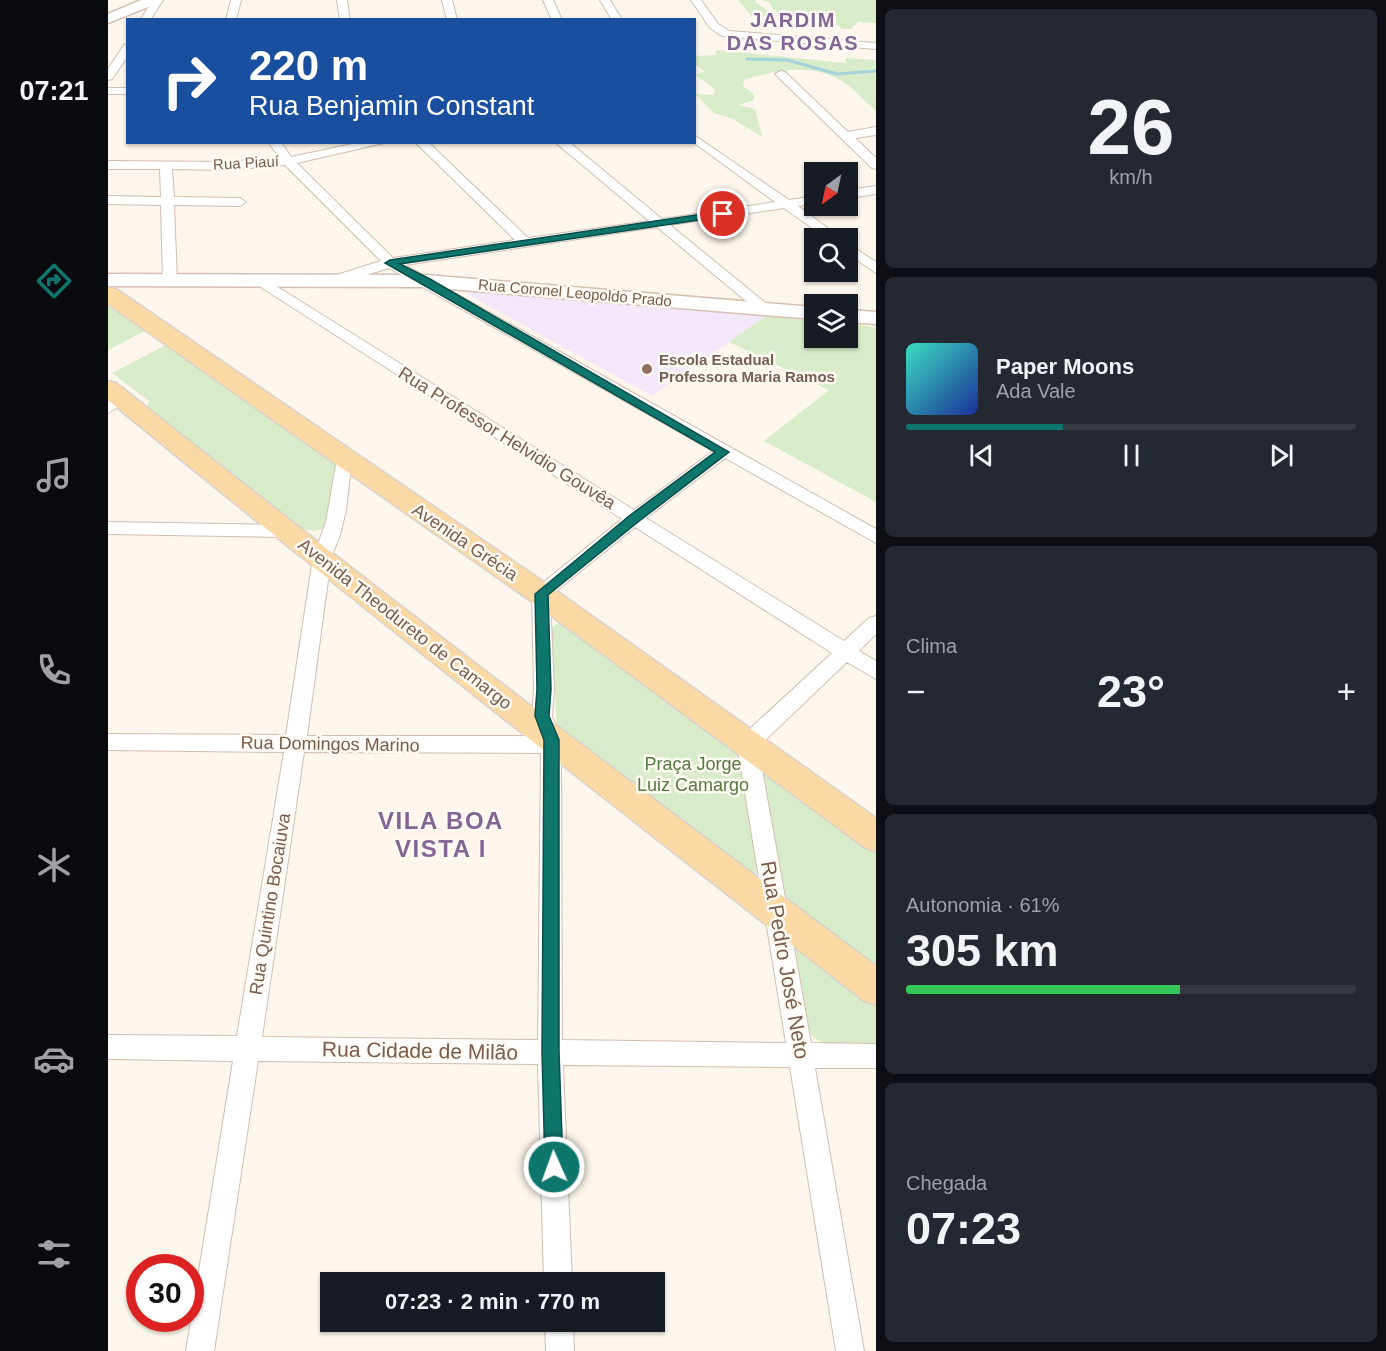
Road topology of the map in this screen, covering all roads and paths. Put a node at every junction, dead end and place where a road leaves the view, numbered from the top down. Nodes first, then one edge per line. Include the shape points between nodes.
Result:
1 (140, 0) edge
2 (153, 0) edge
3 (158, 0) edge
4 (236, 0) edge
5 (342, 0) edge
6 (447, 0) edge
7 (548, 0) edge
8 (605, 0) edge
9 (696, 0) edge
10 (108, 13) edge
11 (146, 18) edge
12 (232, 18) edge
13 (345, 18) edge
14 (452, 18) edge
15 (556, 18) edge
16 (616, 18) edge
17 (108, 19) edge
18 (876, 46) edge
19 (126, 50) edge
20 (781, 74) dead end
21 (108, 77) edge
22 (108, 91) edge
23 (126, 91) edge
24 (876, 131) edge
25 (845, 136) junction
26 (696, 139) edge
27 (275, 144) edge
28 (372, 144) edge
29 (423, 144) edge
30 (563, 144) edge
31 (288, 161) junction
32 (108, 165) edge
33 (166, 165) junction
34 (876, 165) edge
35 (876, 190) edge
36 (858, 193) edge
37 (108, 200) edge
38 (167, 200) junction
39 (804, 201) edge
40 (240, 202) dead end
41 (786, 204) junction
42 (659, 224) junction
43 (820, 228) edge
44 (525, 243) junction
45 (858, 256) edge
46 (390, 263) junction
47 (876, 269) edge
48 (335, 280) junction
49 (170, 281) junction
50 (426, 281) junction
51 (260, 282) junction
52 (111, 285) edge
53 (763, 308) junction
54 (804, 312) edge
55 (858, 317) edge
56 (876, 318) edge
57 (110, 396) edge
58 (723, 452) junction
59 (344, 458) junction
60 (633, 519) junction
61 (108, 528) edge
62 (285, 531) junction
63 (876, 537) edge
64 (322, 558) junction
65 (541, 594) junction
66 (876, 623) edge
67 (847, 653) junction
68 (876, 671) edge
69 (551, 740) junction
70 (108, 742) edge
71 (297, 743) junction
72 (747, 744) junction
73 (876, 837) edge
74 (776, 910) junction
75 (876, 988) edge
76 (108, 1047) edge
77 (246, 1049) junction
78 (550, 1052) junction
79 (801, 1056) junction
80 (876, 1056) edge
81 (558, 1272) edge
82 (559, 1332) edge
83 (200, 1351) edge
84 (560, 1351) edge
85 (850, 1351) edge

1 - 10 street
2 - 17 street
3 - 11 street
4 - 12 street
5 - 13 street
6 - 14 street
7 - 15 street
8 - 16 street
9 - 18 street via 709,26 734,36
19 - 21 street
20 - 25 street
22 - 23 street
24 - 25 street
25 - 34 street
26 - 41 street
27 - 31 street
28 - 31 street, Rua Piauí
29 - 44 street
30 - 42 street
31 - 33 street, Rua Piauí
31 - 46 street
32 - 33 street, Rua Piauí
33 - 38 street
35 - 36 street
37 - 38 street
38 - 40 street
38 - 49 street
39 - 41 street
41 - 42 street
41 - 43 street
42 - 44 street
42 - 53 street
44 - 46 street
45 - 47 street
46 - 48 street
46 - 50 street
48 - 50 street, Rua Coronel Leopoldo Prado
48 - 51 street, Rua Coronel Leopoldo Prado
49 - 51 street, Rua Coronel Leopoldo Prado
49 - 52 street, Rua Coronel Leopoldo Prado
50 - 53 street, Rua Coronel Leopoldo Prado
50 - 58 street
51 - 60 street, Rua Professor Helvidio Gouvêa
52 - 59 main road, Avenida Grécia
53 - 54 street, Rua Coronel Leopoldo Prado
55 - 56 street
57 - 62 main road, Avenida Theodureto de Camargo
58 - 60 street
58 - 63 street
59 - 64 street, Rua Quintino Bocaiuva via 338,507
59 - 65 main road, Avenida Grécia
60 - 65 street
60 - 67 street, Rua Professor Helvidio Gouvêa
61 - 62 street
62 - 64 main road, Avenida Theodureto de Camargo
64 - 69 main road, Avenida Theodureto de Camargo
64 - 71 street, Rua Quintino Bocaiuva
65 - 69 street via 542,716
65 - 72 main road, Avenida Grécia
66 - 67 street
67 - 68 street, Rua Professor Helvidio Gouvêa
67 - 72 street
69 - 71 street, Rua Domingos Marino via 536,746
69 - 74 main road, Avenida Theodureto de Camargo
69 - 78 street
70 - 71 street, Rua Domingos Marino
71 - 77 street, Rua Quintino Bocaiuva
72 - 73 main road, Avenida Grécia
72 - 74 street, Rua Pedro José Neto
74 - 75 main road, Avenida Theodureto de Camargo
74 - 79 street, Rua Pedro José Neto
76 - 77 street, Rua Cidade de Milão
77 - 78 street, Rua Cidade de Milão
77 - 83 street, Rua Quintino Bocaiuva
78 - 79 street, Rua Cidade de Milão
78 - 81 street
79 - 80 street, Rua Cidade de Milão
79 - 85 street, Rua Pedro José Neto
82 - 84 street

